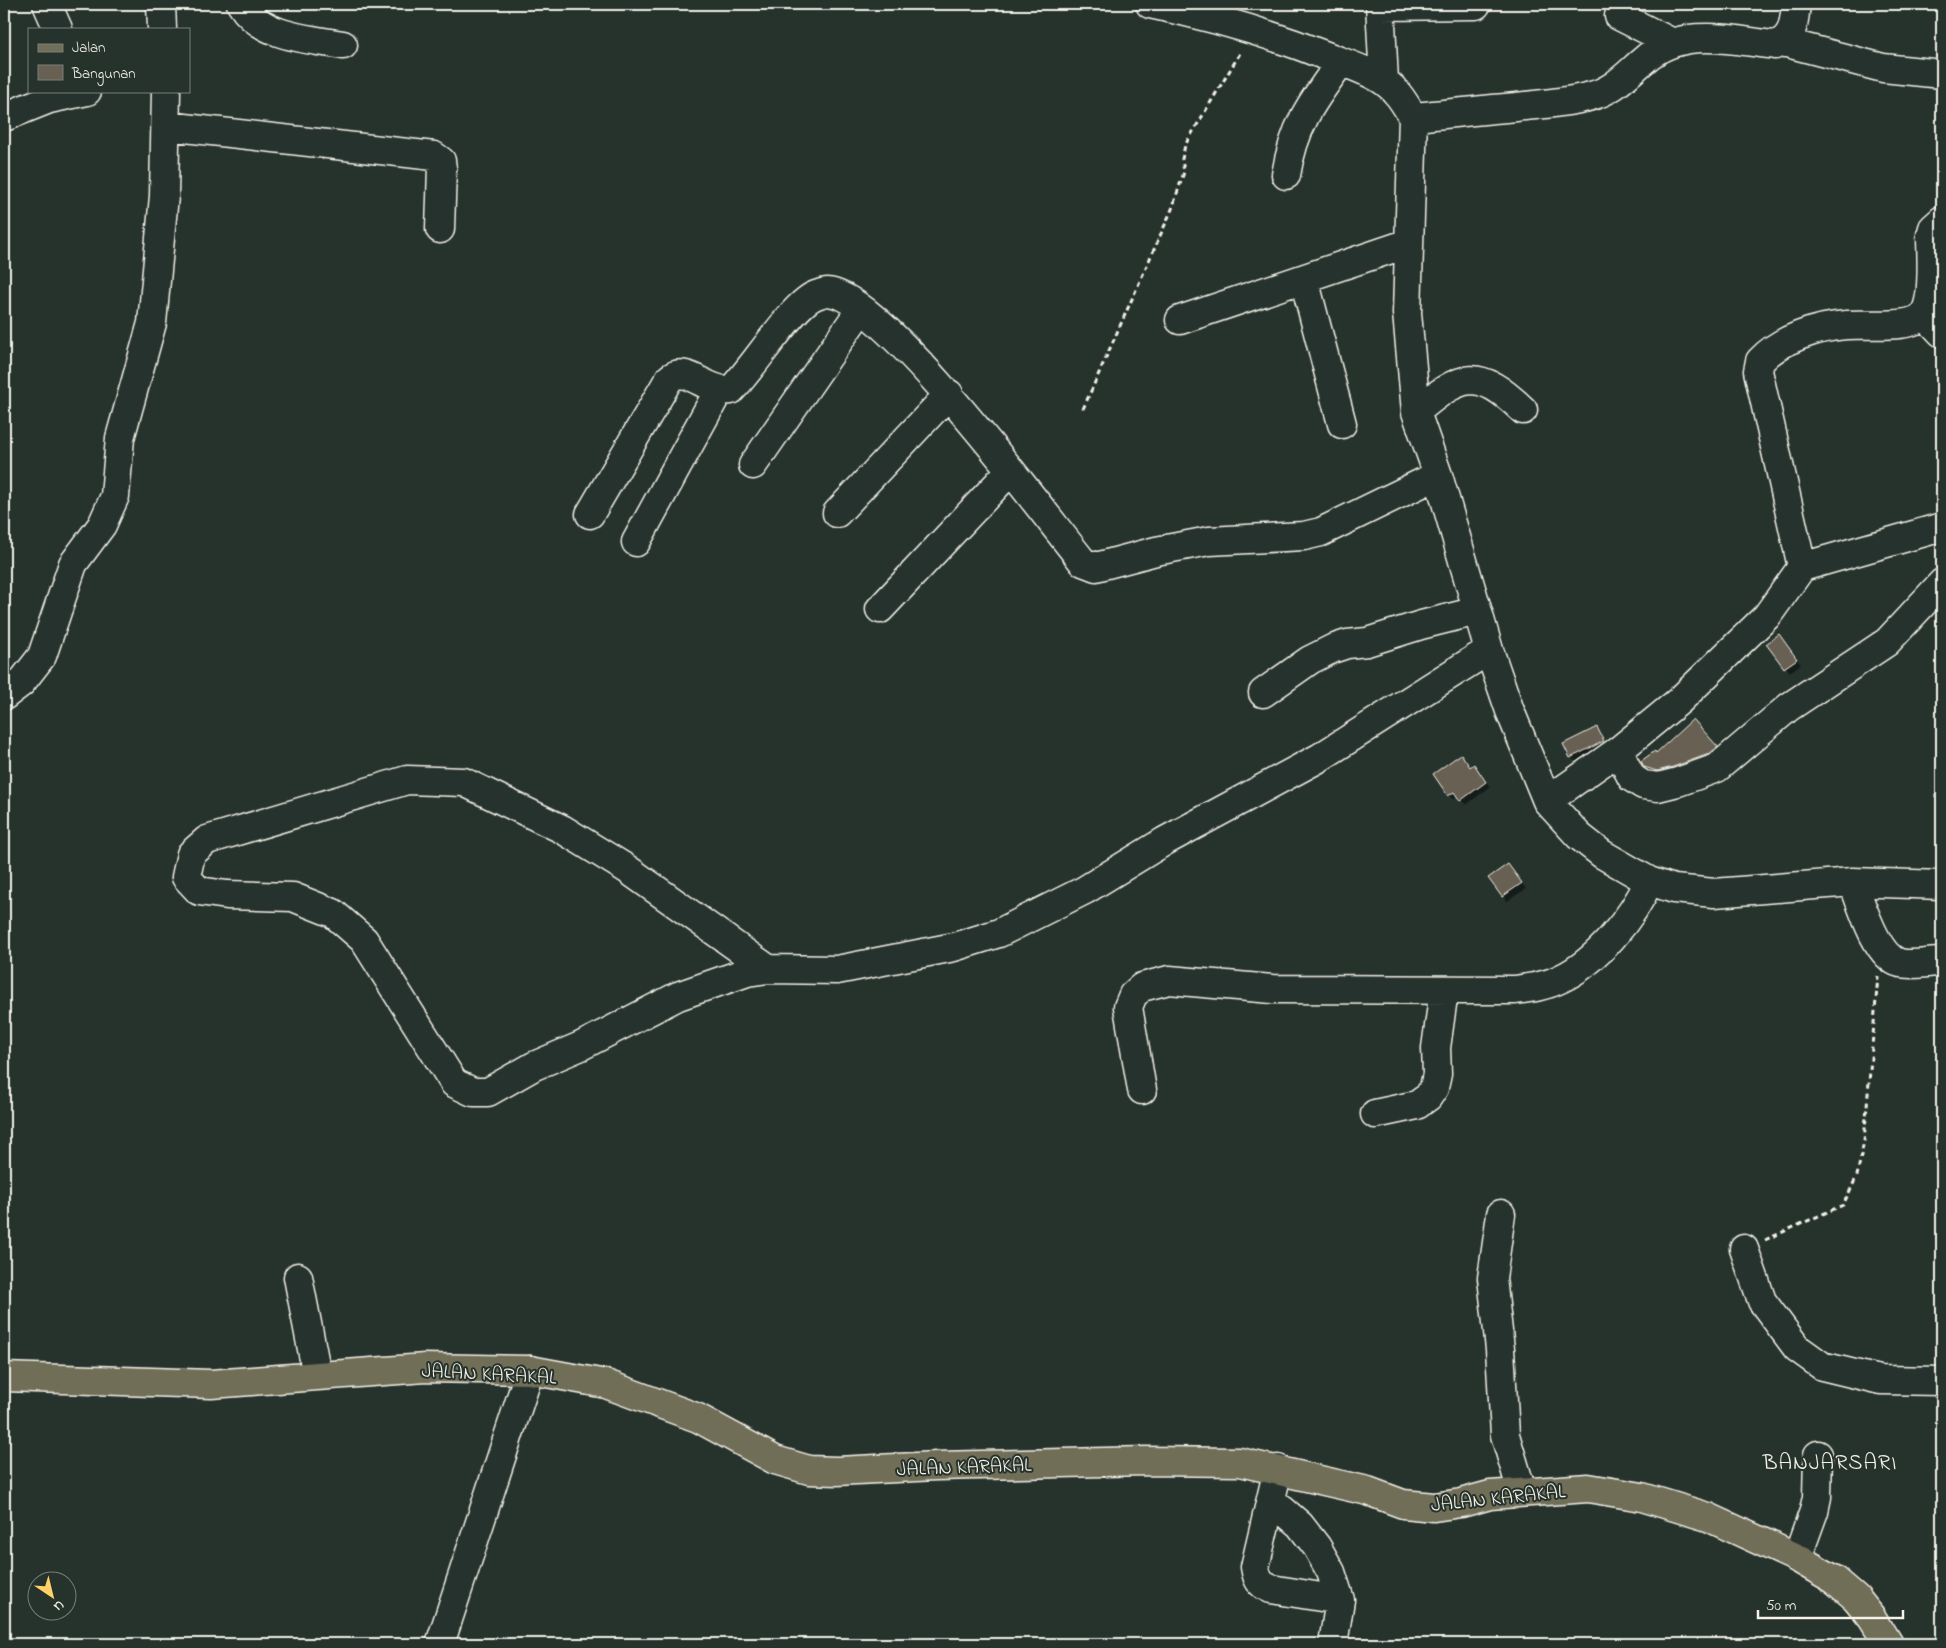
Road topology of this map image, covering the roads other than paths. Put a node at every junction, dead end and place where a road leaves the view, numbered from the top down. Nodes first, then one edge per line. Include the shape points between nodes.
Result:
1 (47, 4) edge
2 (161, 4) edge
3 (241, 4) edge
4 (1150, 4) edge
5 (1476, 4) edge
6 (1796, 4) edge
7 (1380, 5) edge
8 (1619, 16) dead end
9 (58, 28) edge
10 (162, 28) edge
11 (1671, 42) junction
12 (1783, 42) junction
13 (343, 45) dead end
14 (1340, 62) junction
15 (1942, 74) edge
16 (1384, 81) junction
17 (82, 92) edge
18 (166, 92) edge
19 (4, 117) edge
20 (1413, 117) junction
21 (167, 126) junction
22 (1286, 175) dead end
23 (1942, 220) edge
24 (440, 229) dead end
25 (1409, 243) junction
26 (1304, 278) junction
27 (1932, 302) edge
28 (861, 309) junction
29 (1180, 320) dead end
30 (1942, 333) edge
31 (720, 390) junction
32 (949, 394) junction
33 (1523, 410) dead end
34 (1416, 412) junction
35 (1342, 424) dead end
36 (753, 465) dead end
37 (1010, 471) junction
38 (1438, 475) junction
39 (837, 513) dead end
40 (590, 514) dead end
41 (1942, 527) edge
42 (636, 542) dead end
43 (1802, 567) junction
44 (1942, 583) edge
45 (880, 609) dead end
46 (1477, 611) junction
47 (1488, 650) junction
48 (1263, 693) dead end
49 (4, 696) edge
50 (1618, 751) junction
51 (1547, 800) junction
52 (1649, 880) junction
53 (1853, 882) junction
54 (1942, 885) edge
55 (1942, 962) edge
56 (768, 969) junction
57 (1444, 990) junction
58 (1142, 1090) dead end
59 (1375, 1114) dead end
60 (1502, 1214) dead end
61 (1744, 1249) road end
62 (298, 1277) dead end
63 (530, 1370) junction
64 (317, 1375) junction
65 (4, 1377) edge
66 (1942, 1381) edge
67 (1818, 1456) dead end
68 (1278, 1469) junction
69 (1522, 1492) junction
70 (1271, 1500) junction
71 (1797, 1558) junction
72 (1340, 1600) junction
73 (440, 1644) edge
74 (1333, 1644) edge
75 (1888, 1644) edge

1 - 9 street
2 - 10 street
3 - 13 street via 253,18 275,31
4 - 14 street via 1216,18
5 - 7 street
6 - 12 street via 1794,26
7 - 16 street
8 - 11 street
11 - 12 street via 1691,38 1775,46
11 - 20 street via 1643,60 1615,87 1593,96 1567,102
12 - 15 street via 1883,68
14 - 16 street
14 - 22 street via 1298,126 1290,147
16 - 20 street via 1395,90
17 - 19 street via 49,99
18 - 21 street
20 - 25 street
21 - 24 street via 434,156 442,168
21 - 49 street via 152,323 120,438 115,496 102,525 73,564 42,656 21,683
23 - 27 street via 1933,228 1931,235
25 - 26 street
25 - 34 street via 1407,313
26 - 29 street
26 - 35 street
27 - 30 street
27 - 43 street via 1915,321 1845,325 1812,332 1789,340 1760,361 1758,371
28 - 31 street via 841,296 827,292 804,301 740,382 732,390
28 - 32 street via 909,351
28 - 36 street
31 - 40 street via 681,373 674,374
31 - 42 street
32 - 37 street
32 - 39 street
33 - 34 street via 1501,390 1484,381 1470,380 1439,392
34 - 38 street
37 - 38 street via 1083,562 1096,567 1209,541 1304,536 1321,532
37 - 45 street
38 - 46 street
41 - 43 street
43 - 50 street via 1767,616 1732,652
44 - 50 street via 1887,642 1789,707 1718,768 1658,787 1643,785 1632,778
46 - 47 street
46 - 48 street via 1332,649 1310,660
47 - 51 street
47 - 56 street via 1319,758 1165,842 1085,890 999,933 954,947 837,970
50 - 51 street
51 - 52 street via 1564,822 1586,842 1624,868
52 - 53 street via 1674,889 1714,893
52 - 57 street via 1628,919 1610,939 1560,980 1515,990
53 - 54 street
53 - 55 street via 1880,948 1890,959 1900,963
56 - 56 street via 627,869 578,839 464,782 407,780 207,840 191,854 186,877 199,891 293,897 333,913 364,940 454,1083 473,1092 488,1092 678,996 747,972
57 - 58 street via 1272,989 1170,980 1142,987 1133,995 1128,1007
57 - 59 street via 1434,1088 1417,1105
60 - 69 street via 1492,1278 1505,1436
61 - 66 street via 1762,1301 1797,1348 1822,1366 1880,1380
62 - 64 street
63 - 64 main road, JALAN KARAKAL via 425,1368
63 - 68 main road, JALAN KARAKAL via 606,1384 698,1418 775,1460 809,1470 837,1472 1146,1461 1240,1462
63 - 73 street
64 - 65 main road, JALAN KARAKAL via 210,1384
67 - 71 street via 1816,1504
68 - 69 main road, JALAN KARAKAL via 1368,1491 1403,1504 1434,1507
68 - 70 street
69 - 71 main road, JALAN KARAKAL via 1588,1488 1642,1497 1708,1517
70 - 72 street via 1300,1525 1317,1547 1331,1572
70 - 72 street via 1255,1567 1257,1579 1271,1589
71 - 75 main road, JALAN KARAKAL via 1835,1580 1856,1598
72 - 74 street

